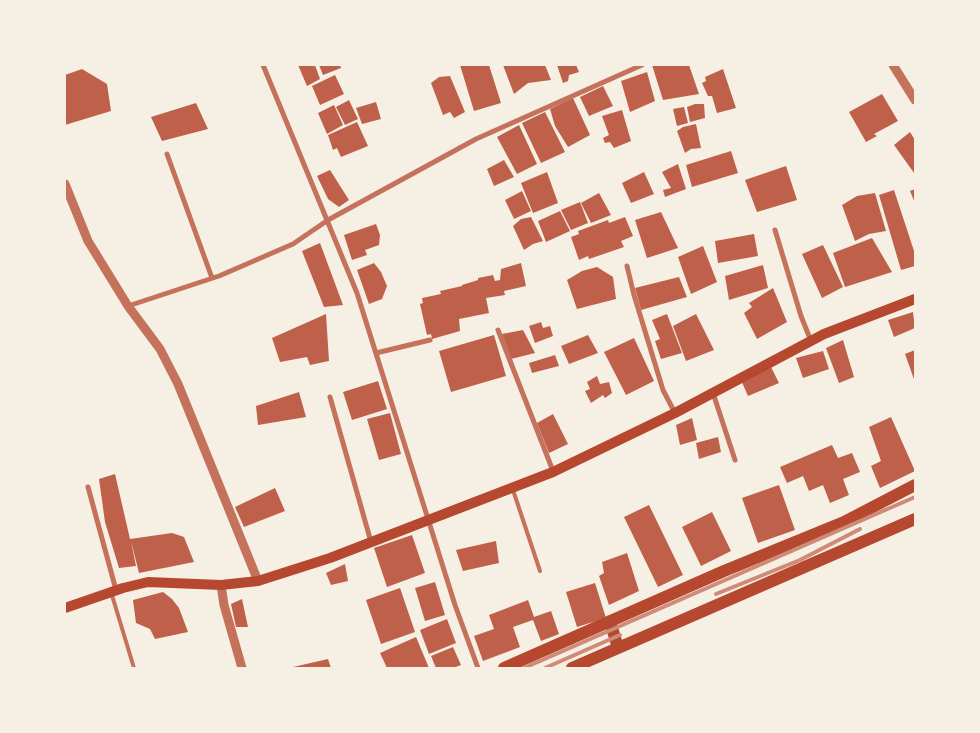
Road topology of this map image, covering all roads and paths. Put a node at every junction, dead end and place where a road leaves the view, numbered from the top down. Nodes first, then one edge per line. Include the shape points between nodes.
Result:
1 (263, 65) edge
2 (642, 65) edge
3 (893, 65) edge
4 (915, 100) edge
5 (167, 154) dead end
6 (65, 184) edge
7 (328, 220) junction
8 (775, 230) dead end
9 (627, 266) dead end
10 (212, 278) junction
11 (915, 299) edge
12 (128, 306) junction
13 (498, 330) dead end
14 (430, 340) dead end
15 (811, 341) junction
16 (376, 353) junction
17 (713, 393) junction
18 (330, 397) dead end
19 (675, 413) junction
20 (735, 460) dead end
21 (553, 472) junction
22 (915, 485) edge
23 (88, 487) dead end
24 (512, 488) junction
25 (915, 519) edge
26 (430, 520) junction
27 (371, 542) junction
28 (540, 571) dead end
29 (258, 581) junction
30 (221, 585) junction
31 (114, 591) junction
32 (65, 608) edge
33 (610, 621) junction
34 (618, 648) junction
35 (134, 668) edge
36 (242, 668) edge
37 (478, 668) edge
38 (504, 668) edge
39 (572, 668) edge

1 - 7 street
2 - 7 street via 476,139
3 - 4 street
5 - 10 street
6 - 12 street via 88,241
7 - 10 street via 293,244
7 - 16 street
8 - 15 street via 800,316
9 - 19 street via 663,390
10 - 12 street
11 - 15 main road
12 - 29 street via 160,349 178,384
13 - 21 street
14 - 16 street
15 - 17 main road
16 - 26 street
17 - 19 main road
17 - 20 street
18 - 27 street
19 - 21 main road
21 - 24 main road
22 - 33 main road via 844,522
23 - 31 street
24 - 26 main road
24 - 28 lane
25 - 34 main road
26 - 27 main road
26 - 37 street
27 - 29 main road
29 - 30 main road
30 - 31 main road via 148,582
30 - 36 street
31 - 32 main road
31 - 35 lane
33 - 34 main road
33 - 38 main road
34 - 39 main road

